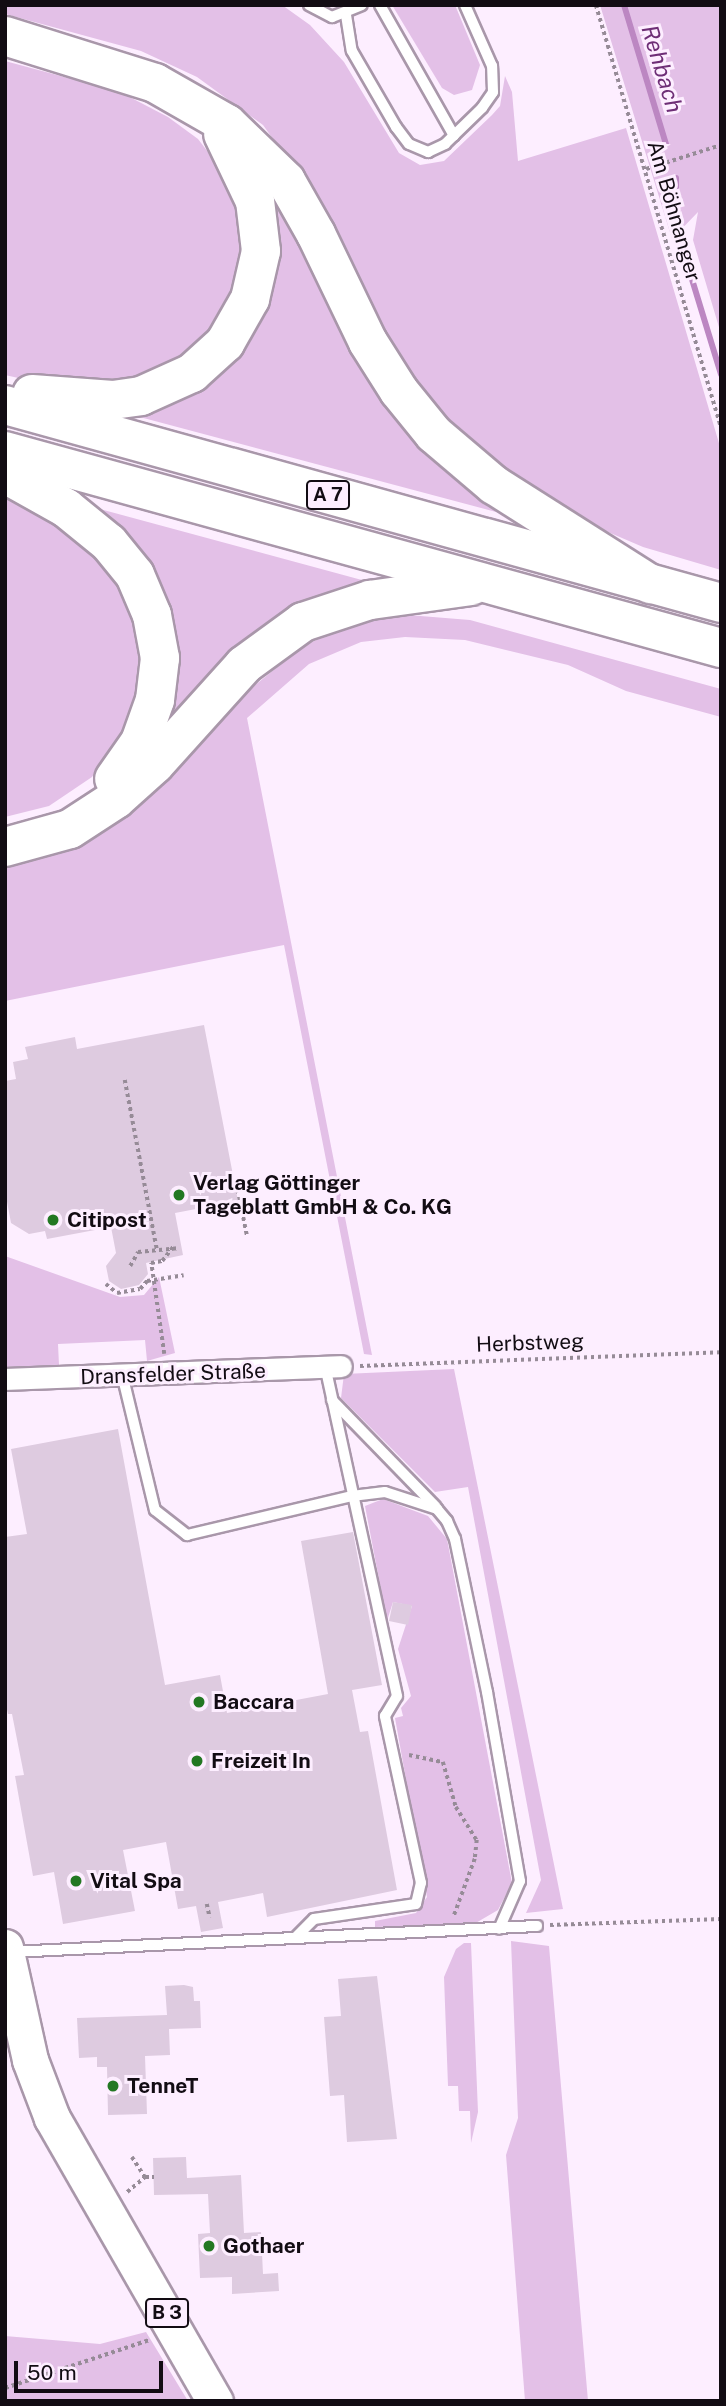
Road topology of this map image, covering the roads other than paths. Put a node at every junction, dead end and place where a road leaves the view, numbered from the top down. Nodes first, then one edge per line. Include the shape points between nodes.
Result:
1 (309, 5) edge
2 (362, 5) edge
3 (380, 5) edge
4 (466, 5) edge
5 (346, 15) junction
6 (5, 36) edge
7 (201, 108) junction
8 (454, 136) junction
9 (5, 391) edge
10 (5, 405) edge
11 (5, 451) edge
12 (5, 474) edge
13 (489, 583) junction
14 (650, 584) junction
15 (721, 603) edge
16 (721, 648) edge
17 (5, 832) edge
18 (5, 847) edge
19 (333, 1368) joint
20 (122, 1374) junction
21 (5, 1379) edge
22 (332, 1400) junction
23 (352, 1496) junction
24 (437, 1508) junction
25 (537, 1926) road end
26 (499, 1929) junction
27 (295, 1938) junction
28 (6, 1950) edge
29 (215, 2401) edge

1 - 5 lane via 325,15
2 - 5 lane
3 - 8 lane
4 - 8 lane via 492,66 494,84 482,108
5 - 8 lane via 352,51 404,138 428,152
6 - 7 highway via 108,65
7 - 9 highway via 236,154 260,224 261,251 250,299 225,343 192,373 141,396 65,398
7 - 14 highway via 250,144 286,181 368,342 434,434 494,485
10 - 14 highway, A 7
11 - 13 highway, A 7
12 - 17 highway via 88,524 123,559 148,605 160,658 149,723 117,776 63,817
13 - 16 highway, A 7
13 - 18 highway via 370,600 303,622 244,665 155,764 116,799 70,829
14 - 15 highway, A 7
19 - 20 street, Dransfelder Straße
19 - 22 lane
20 - 21 street, Dransfelder Straße
20 - 23 lane via 146,1488 155,1510 170,1527 187,1535
22 - 23 lane
22 - 24 lane
23 - 24 lane via 384,1493
23 - 27 lane via 397,1696 385,1716 421,1883 416,1904 314,1919
24 - 26 lane via 456,1539 520,1881
25 - 26 lane
26 - 27 lane
27 - 28 lane
28 - 29 main road, B 3 via 30,2060 52,2118

